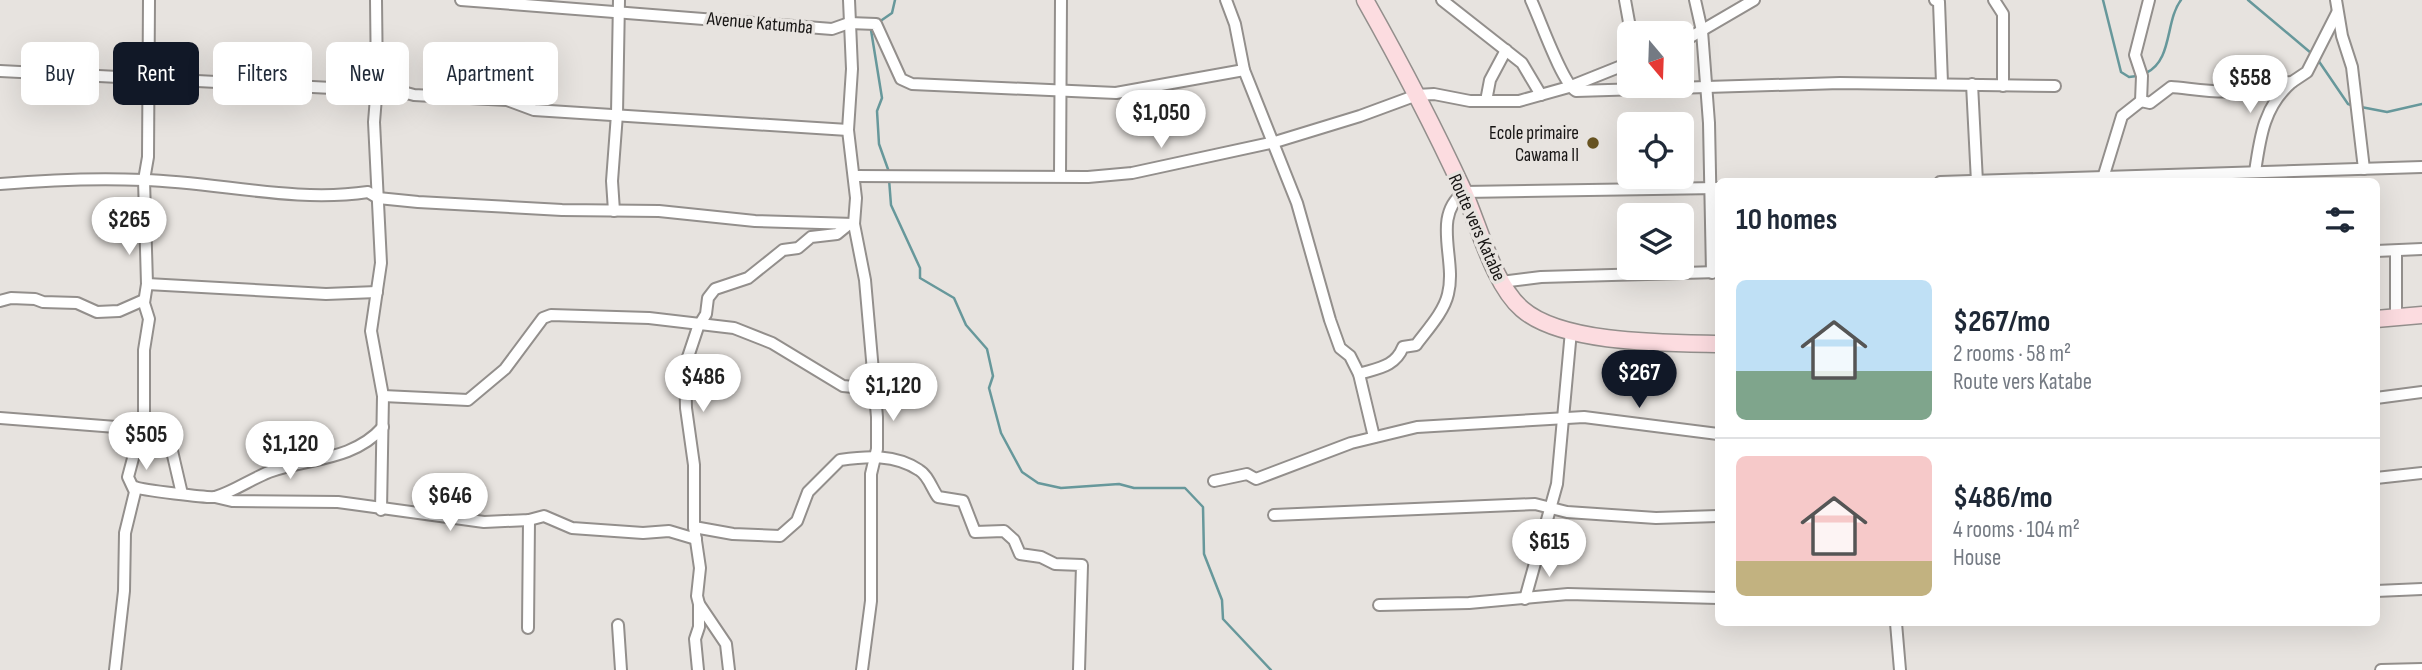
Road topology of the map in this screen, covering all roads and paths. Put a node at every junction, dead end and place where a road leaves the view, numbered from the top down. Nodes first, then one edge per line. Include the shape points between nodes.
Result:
1 (149, 0) edge
2 (376, 0) edge
3 (461, 0) edge
4 (849, 0) edge
5 (1061, 0) edge
6 (1226, 0) edge
7 (1365, 0) edge
8 (1443, 0) edge
9 (1531, 0) edge
10 (1625, 0) edge
11 (1695, 0) edge
12 (1754, 0) edge
13 (1994, 0) edge
14 (2149, 0) edge
15 (2336, 0) edge
16 (1941, 1) edge
17 (619, 6) edge
18 (2337, 13) junction
19 (1629, 21) edge
20 (849, 23) junction
21 (1702, 31) junction
22 (1694, 35) edge
23 (149, 42) edge
24 (376, 42) edge
25 (1506, 50) junction
26 (1617, 68) edge
27 (0, 71) edge
28 (1244, 71) junction
29 (113, 76) edge
30 (199, 81) edge
31 (2292, 82) junction
32 (1942, 83) junction
33 (1972, 84) junction
34 (2003, 86) junction
35 (2055, 86) dead end
36 (1569, 87) junction
37 (1704, 87) junction
38 (326, 88) edge
39 (1058, 88) junction
40 (409, 93) edge
41 (1418, 95) junction
42 (1541, 95) junction
43 (1486, 101) junction
44 (2141, 102) junction
45 (148, 105) edge
46 (375, 105) edge
47 (617, 114) junction
48 (848, 130) junction
49 (1275, 142) junction
50 (2422, 167) edge
51 (2364, 169) junction
52 (2255, 172) junction
53 (1060, 175) junction
54 (854, 176) junction
55 (1977, 178) edge
56 (2103, 178) joint
57 (144, 180) junction
58 (0, 184) edge
59 (1714, 188) edge
60 (1464, 192) junction
61 (378, 198) junction
62 (614, 211) junction
63 (851, 224) junction
64 (2422, 249) edge
65 (2380, 251) edge
66 (2396, 251) junction
67 (1715, 273) edge
68 (1501, 282) junction
69 (147, 284) junction
70 (377, 292) junction
71 (144, 300) junction
72 (0, 301) edge
73 (2422, 315) edge
74 (2396, 317) junction
75 (2380, 318) edge
76 (700, 323) junction
77 (1571, 331) junction
78 (1715, 344) edge
79 (1359, 374) junction
80 (874, 389) junction
81 (2422, 392) edge
82 (383, 396) junction
83 (2380, 397) edge
84 (0, 418) edge
85 (1563, 421) junction
86 (383, 427) junction
87 (144, 434) junction
88 (1715, 434) edge
89 (1374, 437) junction
90 (874, 454) junction
91 (2422, 473) edge
92 (2380, 478) edge
93 (1214, 481) dead end
94 (135, 487) junction
95 (182, 494) junction
96 (215, 497) junction
97 (1550, 506) junction
98 (382, 510) junction
99 (1274, 515) dead end
100 (1715, 516) edge
101 (529, 520) junction
102 (694, 527) junction
103 (696, 539) junction
104 (2422, 589) edge
105 (2380, 591) edge
106 (1525, 598) junction
107 (1715, 598) edge
108 (699, 604) junction
109 (1378, 605) dead end
110 (618, 625) dead end
111 (1896, 626) edge
112 (528, 628) dead end
113 (2422, 669) edge
114 (115, 670) edge
115 (621, 670) edge
116 (698, 670) edge
117 (729, 670) edge
118 (862, 670) edge
119 (1079, 670) edge
120 (1900, 670) edge
121 (2381, 670) edge

1 - 23 street
2 - 24 street
3 - 17 street, Avenue Katumba
4 - 20 street
5 - 39 street
6 - 28 street
7 - 41 street, Route vers Katabe
8 - 25 street
9 - 36 street
10 - 19 street
11 - 21 street
12 - 21 street
13 - 34 street via 2003,14
14 - 44 street via 2135,55 2142,76
15 - 18 street
16 - 32 street
17 - 20 street, Avenue Katumba via 832,29
17 - 47 street
18 - 31 street via 2312,66
18 - 51 street via 2352,67
20 - 39 street, Avenue Katumba via 880,27 901,79 912,84
20 - 48 street
21 - 22 street
21 - 37 street
25 - 42 street via 1528,70
25 - 43 street via 1490,79
26 - 36 street
27 - 29 street
28 - 39 street via 1133,92
28 - 49 street
30 - 38 street
31 - 44 street via 2258,83 2229,91 2171,87 2150,103
31 - 52 street via 2278,93 2265,117
32 - 33 street
32 - 37 street
33 - 34 street
33 - 55 street
34 - 35 street
36 - 37 street via 1604,92
36 - 42 street
37 - 59 street
39 - 53 street
40 - 47 street via 507,100 534,110
41 - 43 street
41 - 49 street
41 - 60 street, Route vers Katabe
42 - 43 street via 1520,101
44 - 56 street via 2122,116
45 - 57 street
46 - 61 street
47 - 48 street
47 - 62 street
48 - 54 street
49 - 53 street via 1132,173
49 - 79 street via 1340,348
50 - 51 street
51 - 52 street
52 - 56 street
53 - 54 street
54 - 63 street
57 - 58 street
57 - 61 street via 292,195 368,192
57 - 69 street
59 - 60 street
59 - 67 street
60 - 68 street, Route vers Katabe
60 - 79 street via 1454,199 1447,214 1451,281 1446,302 1416,345 1403,347 1392,363
61 - 62 street
61 - 70 street via 381,263
62 - 63 street
63 - 76 street via 837,234 811,237 798,248 783,250 748,278 715,289
63 - 80 street via 866,288
64 - 66 street
65 - 66 street
66 - 74 street
67 - 68 street
68 - 77 street, Route vers Katabe via 1522,309 1540,321
69 - 70 street via 326,294
69 - 71 street
70 - 82 street via 371,331
71 - 72 street via 119,311 97,312 78,303
71 - 87 street via 149,319 144,350
73 - 74 street
74 - 75 street
76 - 80 street via 746,331 843,386
76 - 82 street via 549,315 502,372 468,400
76 - 102 street via 685,366
77 - 78 street, Route vers Katabe
77 - 85 street
79 - 89 street
80 - 90 street via 878,435
81 - 83 street
82 - 86 street
84 - 87 street via 116,427
85 - 88 street via 1602,418 1648,428
85 - 89 street via 1447,423
85 - 97 street via 1557,484
86 - 96 street via 344,453 288,465
86 - 98 street
87 - 94 street via 128,477
87 - 95 street via 170,447
89 - 93 street via 1256,479 1247,474
90 - 102 street via 836,462 808,492 797,521 780,536
90 - 118 street via 871,601
90 - 119 street via 919,469 943,499 963,501 975,532 1004,531 1020,554 1055,564 1082,565
91 - 92 street
94 - 95 street
94 - 114 street via 125,533
95 - 96 street
96 - 98 street via 338,502
97 - 99 street via 1463,505
97 - 100 street via 1567,512 1656,518
97 - 106 street
98 - 101 street via 484,522
101 - 103 street via 544,516 572,528 669,531
101 - 112 street
102 - 103 street
103 - 108 street
104 - 105 street
106 - 107 street via 1568,594
106 - 109 street
108 - 116 street
108 - 117 street via 726,644
110 - 115 street
111 - 120 street
113 - 121 street

